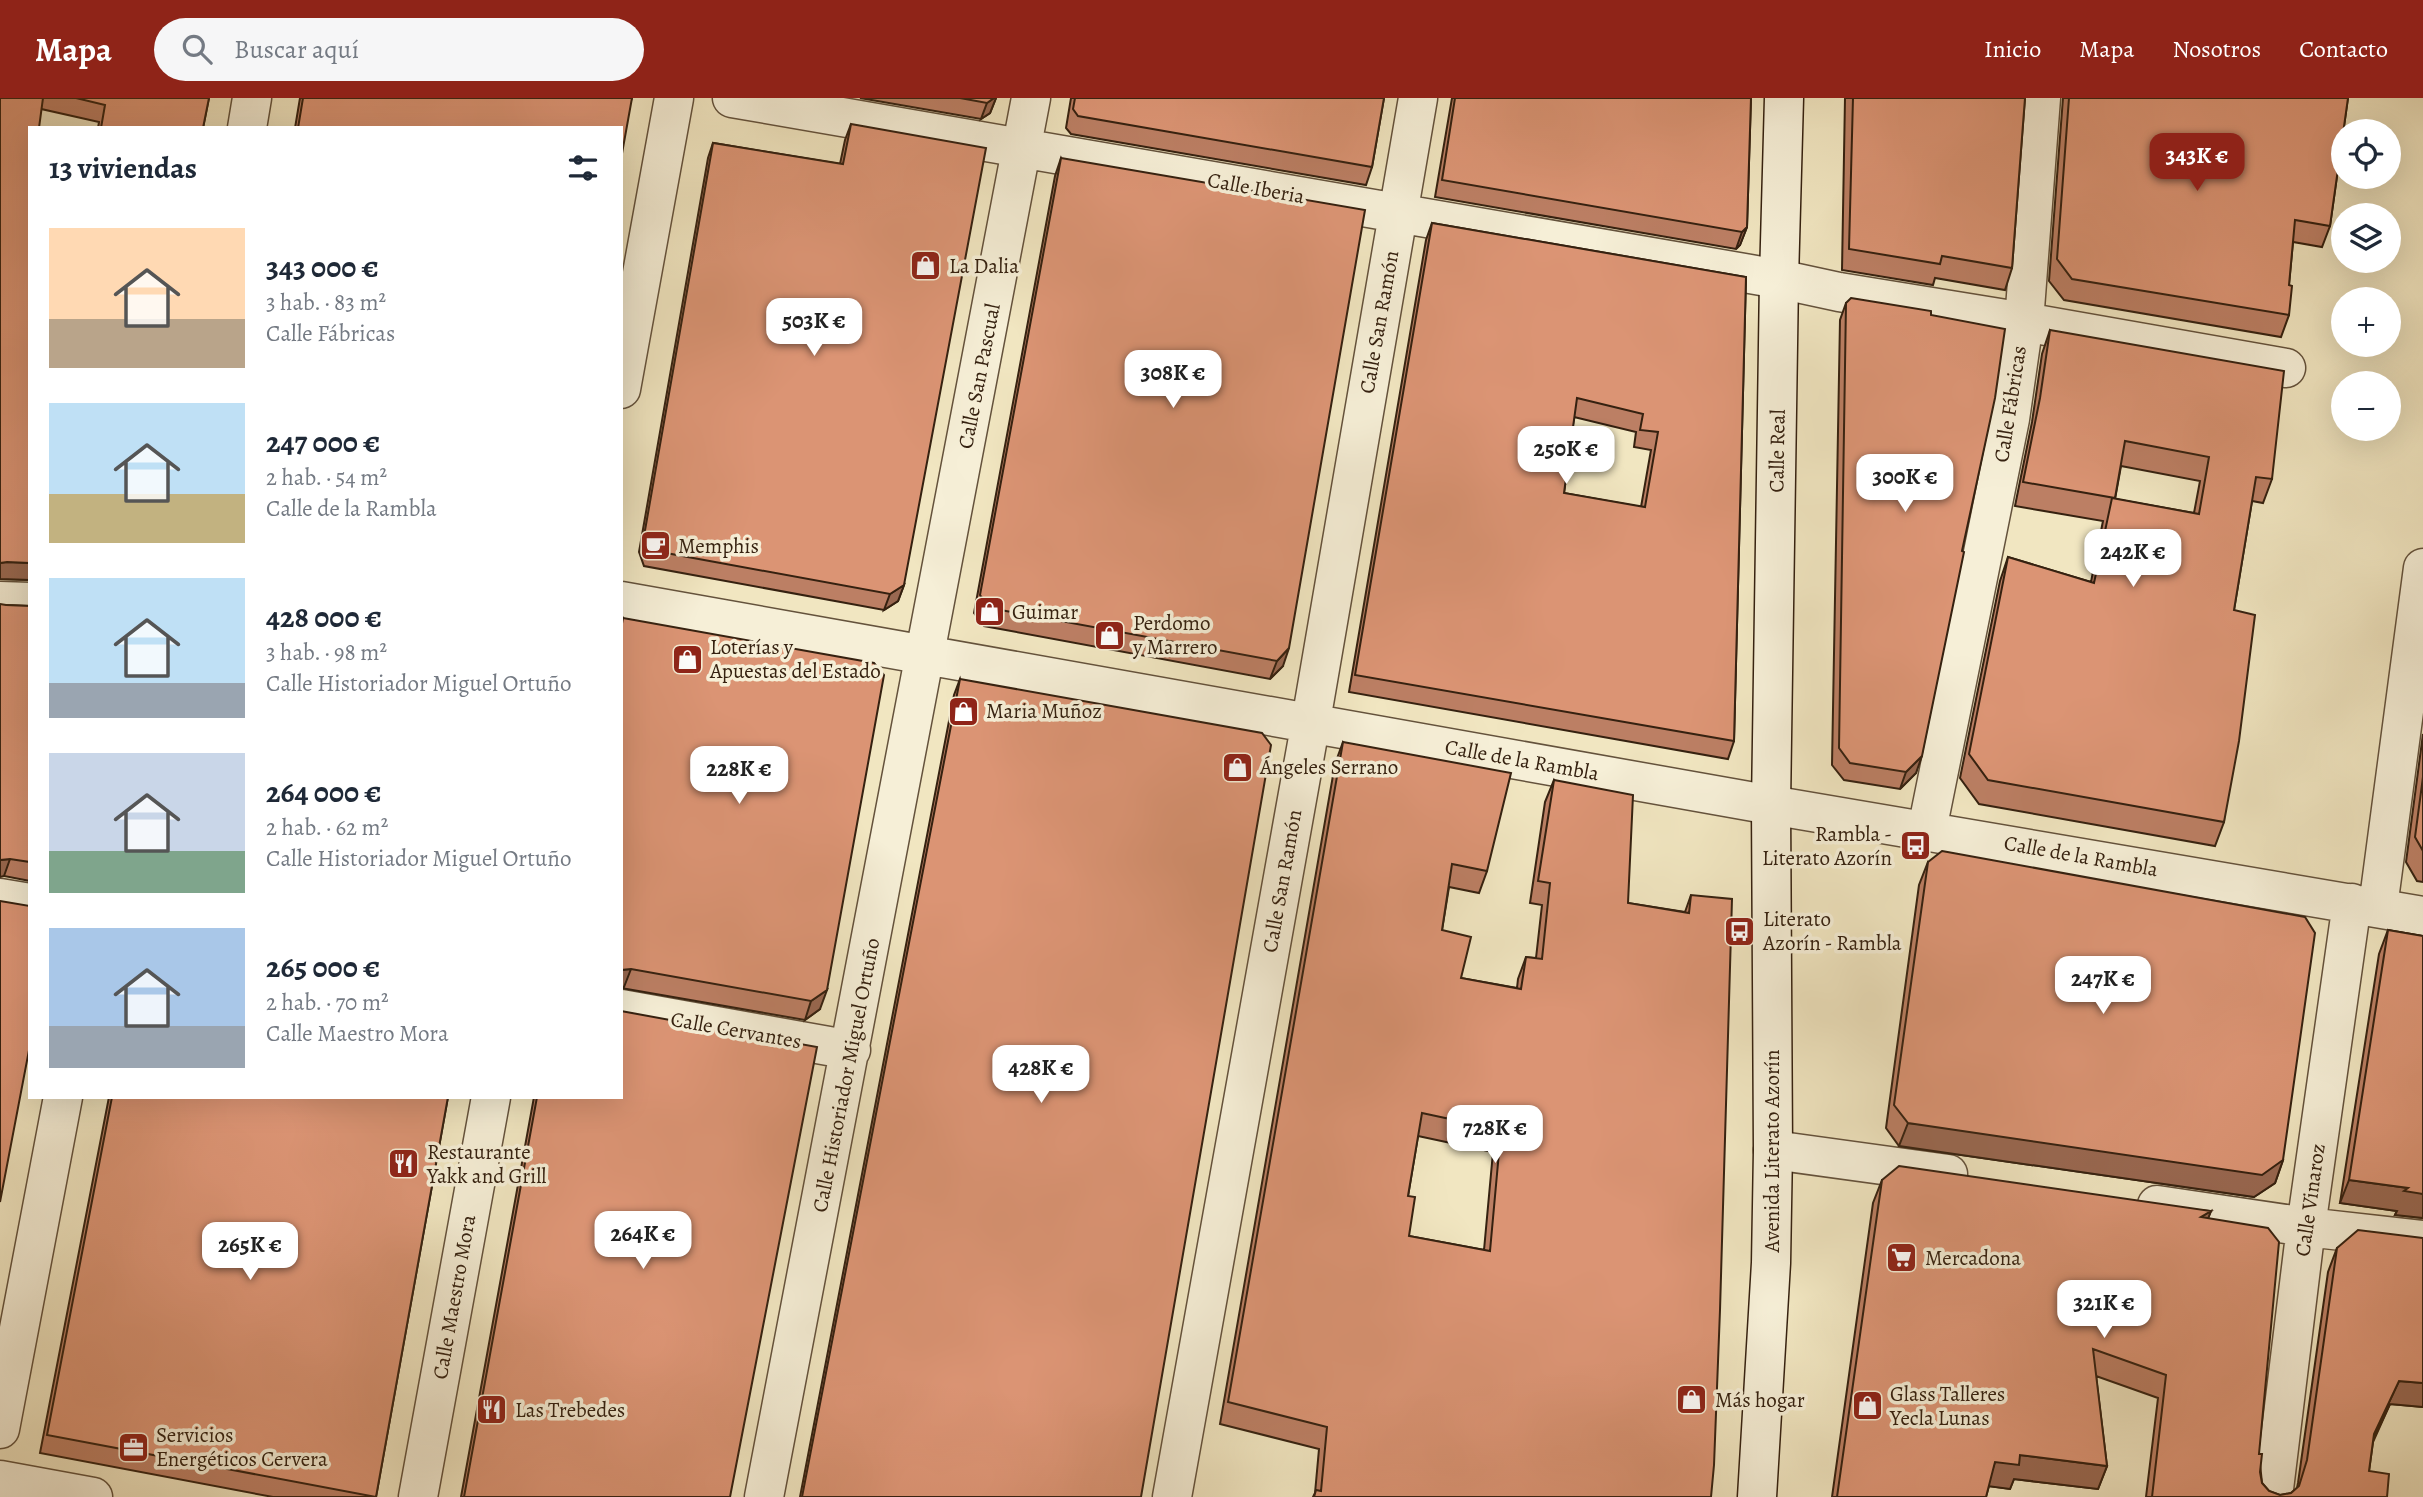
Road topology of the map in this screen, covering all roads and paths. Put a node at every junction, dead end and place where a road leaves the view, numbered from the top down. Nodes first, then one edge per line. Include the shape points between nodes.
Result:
1 (252, 98) edge
2 (674, 98) edge
3 (733, 98) edge
4 (1031, 98) edge
5 (1418, 98) edge
6 (1784, 98) edge
7 (2041, 98) edge
8 (247, 126) edge
9 (1022, 148) junction
10 (1398, 212) junction
11 (1779, 279) junction
12 (2024, 322) junction
13 (2286, 368) dead end
14 (623, 378) edge
15 (2423, 568) edge
16 (0, 601) edge
17 (623, 601) edge
18 (28, 602) edge
19 (926, 653) junction
20 (1311, 721) junction
21 (1771, 805) junction
22 (1927, 830) junction
23 (0, 898) edge
24 (28, 903) edge
25 (2365, 905) junction
26 (2423, 916) edge
27 (623, 1009) edge
28 (851, 1050) junction
29 (63, 1099) edge
30 (491, 1099) edge
31 (1773, 1150) junction
32 (1977, 1178) edge
33 (2127, 1201) edge
34 (2306, 1227) junction
35 (2423, 1240) edge
36 (0, 1429) edge
37 (0, 1480) edge
38 (93, 1497) edge
39 (418, 1497) edge
40 (764, 1497) edge
41 (1172, 1497) edge
42 (1757, 1497) edge
43 (2273, 1497) edge

1 - 8 street
2 - 14 street
3 - 9 street, Calle Iberia
4 - 9 street, Calle San Pascual
5 - 10 street, Calle San Ramón
6 - 11 street, Calle Real
7 - 12 street, Calle Fábricas
9 - 10 street, Calle Iberia
9 - 19 street, Calle San Pascual
10 - 11 street, Calle Iberia
10 - 20 street, Calle San Ramón
11 - 12 street, Calle Iberia
11 - 21 street, Calle Real
12 - 13 street, Calle Iberia
12 - 22 street, Calle Fábricas via 2010,419
15 - 25 street, Calle Vinaroz
16 - 18 street
17 - 19 street, Calle de la Rambla
19 - 20 street, Calle de la Rambla
19 - 28 street, Calle Historiador Miguel Ortuño
20 - 21 street, Calle de la Rambla
20 - 41 street, Calle San Ramón
21 - 22 street, Calle de la Rambla
21 - 31 street, Avenida Literato Azorín
22 - 25 street, Calle de la Rambla
23 - 24 street
25 - 26 street, Calle de la Rambla
25 - 34 street, Calle Vinaroz
27 - 28 street, Calle Cervantes
28 - 40 street, Calle Historiador Miguel Ortuño
29 - 36 street
30 - 39 street, Calle Maestro Mora
31 - 32 street
31 - 42 street, Avenida Literato Azorín via 1772,1263
33 - 34 street
34 - 35 street
34 - 43 street, Calle Vinaroz
37 - 38 street

